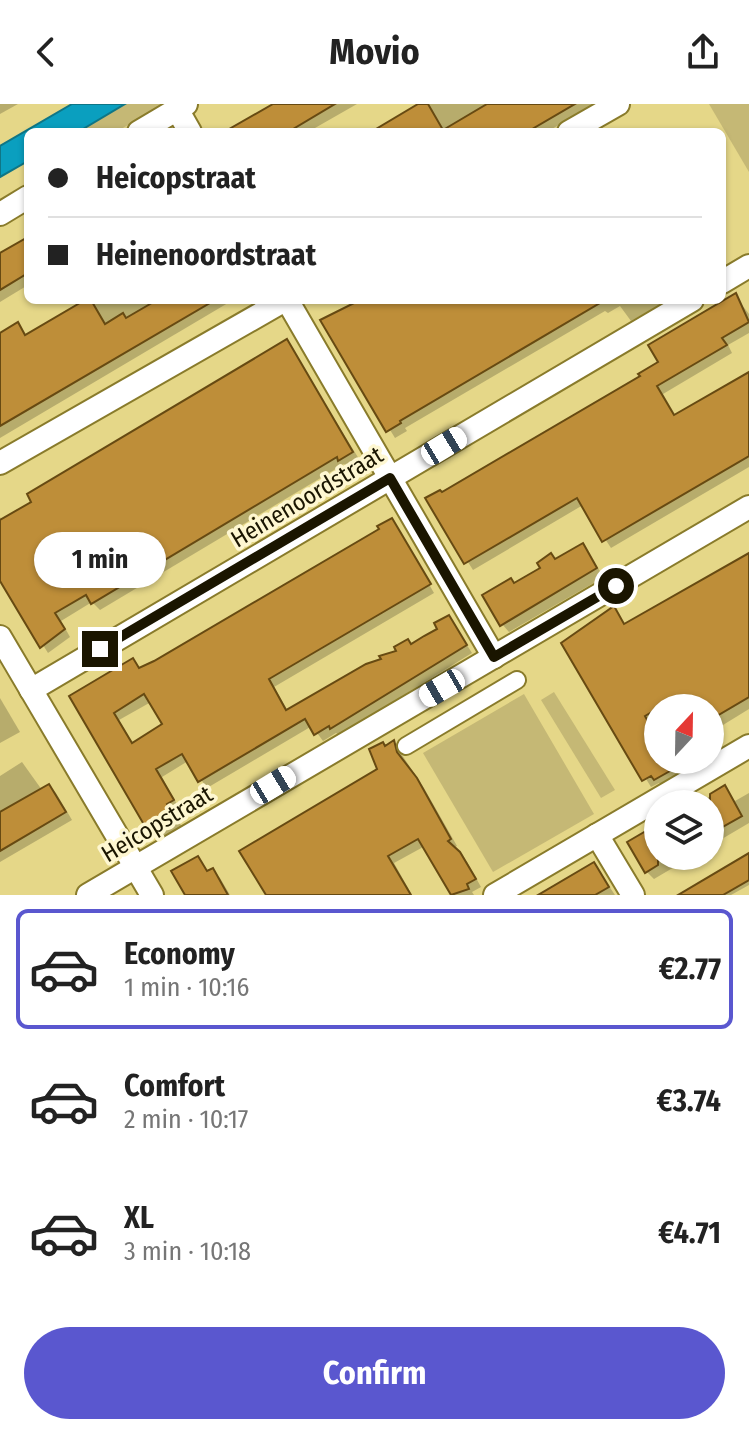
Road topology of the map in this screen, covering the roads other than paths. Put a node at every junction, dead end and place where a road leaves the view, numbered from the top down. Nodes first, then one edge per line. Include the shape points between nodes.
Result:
1 (618, 104) edge
2 (181, 107) edge
3 (146, 128) edge
4 (189, 128) edge
5 (576, 128) edge
6 (24, 199) edge
7 (0, 214) edge
8 (279, 304) edge
9 (288, 304) edge
10 (685, 304) edge
11 (0, 463) edge
12 (390, 478) junction
13 (749, 507) edge
14 (0, 637) edge
15 (494, 657) junction
16 (517, 680) dead end
17 (31, 690) junction
18 (406, 746) dead end
19 (749, 746) edge
20 (597, 835) junction
21 (136, 867) junction
22 (88, 895) edge
23 (152, 895) edge
24 (495, 895) edge
25 (633, 895) edge

1 - 5 street
2 - 3 street
2 - 4 street
6 - 7 street
8 - 11 street
9 - 12 street
10 - 12 street, Heinenoordstraat
12 - 15 street
12 - 17 street, Heinenoordstraat
13 - 15 street, Heicopstraat
14 - 17 street
15 - 21 street, Heicopstraat
16 - 18 street
17 - 21 street
19 - 20 street
20 - 24 street
20 - 25 street
21 - 22 street, Heicopstraat
21 - 23 street

